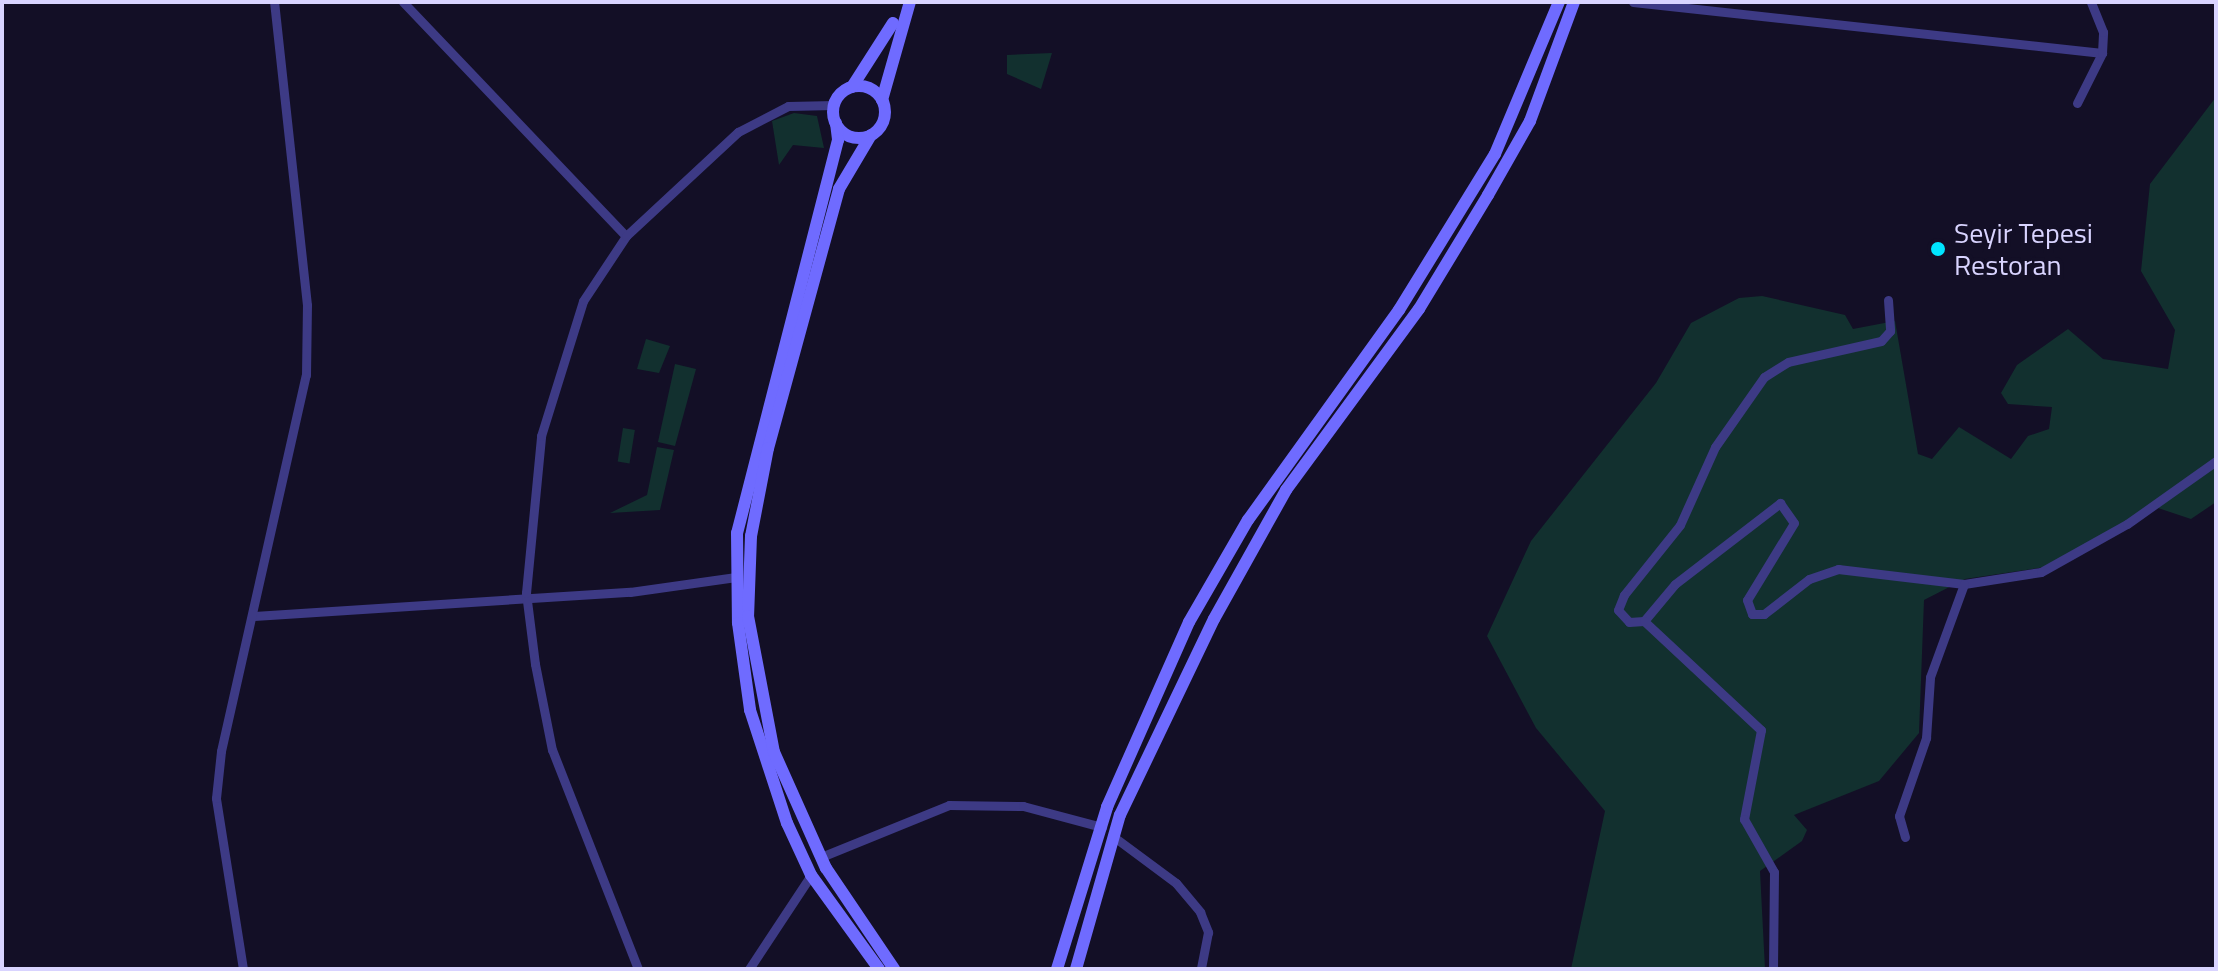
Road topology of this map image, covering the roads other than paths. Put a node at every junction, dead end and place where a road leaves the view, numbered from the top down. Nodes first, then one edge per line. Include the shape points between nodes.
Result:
1 (274, 2) edge
2 (403, 2) edge
3 (902, 2) edge
4 (910, 2) edge
5 (1559, 2) edge
6 (1574, 2) edge
7 (1633, 2) edge
8 (2091, 2) edge
9 (2102, 53) junction
10 (852, 87) junction
11 (882, 100) junction
12 (2077, 103) dead end
13 (834, 105) junction
14 (836, 123) junction
15 (871, 135) junction
16 (626, 236) junction
17 (1888, 300) dead end
18 (2216, 461) edge
19 (736, 577) junction
20 (1964, 584) junction
21 (526, 593) junction
22 (254, 616) junction
23 (1644, 621) junction
24 (1102, 827) junction
25 (1114, 837) junction
26 (1905, 837) dead end
27 (821, 857) junction
28 (811, 875) junction
29 (243, 969) edge
30 (638, 969) edge
31 (749, 969) edge
32 (879, 969) edge
33 (894, 969) edge
34 (1057, 969) edge
35 (1076, 969) edge
36 (1201, 969) edge
37 (1773, 969) edge

1 - 22 street via 307,305 306,375
2 - 16 street
3 - 10 street via 882,48
4 - 11 street
5 - 24 street via 1495,154 1399,310 1248,520 1189,622
6 - 25 street via 1530,121 1419,309 1286,490 1164,716
7 - 9 street
8 - 9 street via 2103,32
9 - 12 street
10 - 11 street via 870,88
10 - 13 street
11 - 15 street via 882,123
13 - 14 street
13 - 16 street via 788,106 738,132
14 - 15 street via 855,138
14 - 19 street via 838,140 752,462
15 - 27 street via 839,189 768,448 751,536 755,679 774,752
16 - 21 street via 583,301 565,348 541,436
17 - 23 street via 1890,331 1881,341 1788,362 1764,377 1715,447 1680,525 1624,595 1618,610 1629,622
18 - 20 street via 2127,524 2041,572
19 - 21 street via 630,592
19 - 28 street via 750,710
20 - 23 street via 1838,569 1809,579 1764,614 1752,614 1747,600 1794,523 1790,508 1780,503 1675,584
20 - 26 street via 1930,677 1926,738 1899,816
21 - 22 street
21 - 30 street via 552,750
22 - 29 street via 216,798
23 - 37 street via 1761,730 1744,819 1774,872
24 - 27 street via 1023,806 949,805
24 - 34 street
25 - 35 street
25 - 36 street via 1176,883 1200,912 1208,932
27 - 33 street
28 - 31 street
28 - 32 street

